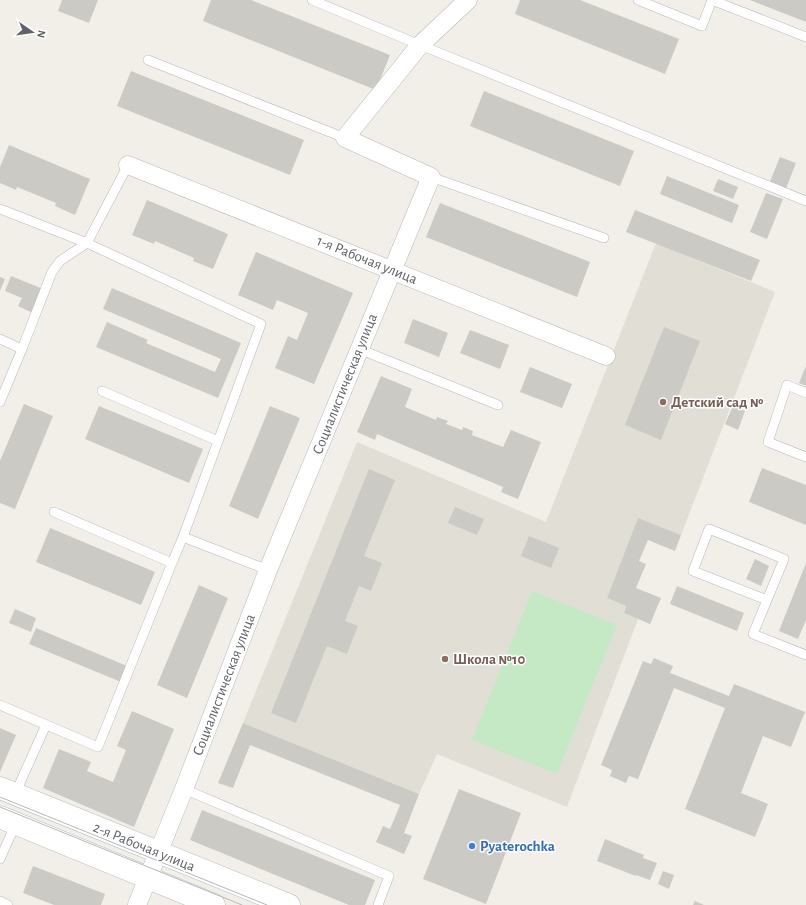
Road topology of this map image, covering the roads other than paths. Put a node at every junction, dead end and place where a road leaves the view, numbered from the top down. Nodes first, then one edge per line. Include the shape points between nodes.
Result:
1 (312, 0) edge
2 (468, 0) edge
3 (638, 0) edge
4 (712, 0) edge
5 (806, 38) edge
6 (420, 45) junction
7 (148, 60) dead end
8 (345, 138) junction
9 (128, 165) joint
10 (431, 177) junction
11 (806, 201) edge
12 (0, 209) edge
13 (604, 238) dead end
14 (87, 243) junction
15 (392, 270) junction
16 (0, 339) edge
17 (22, 349) junction
18 (359, 349) junction
19 (606, 356) dead end
20 (102, 391) dead end
21 (806, 393) edge
22 (0, 402) edge
23 (498, 405) dead end
24 (218, 441) junction
25 (806, 457) edge
26 (54, 512) dead end
27 (183, 537) junction
28 (172, 563) junction
29 (268, 570) junction
30 (766, 600) junction
31 (806, 655) edge
32 (0, 705) edge
33 (46, 725) junction
34 (184, 789) junction
35 (8, 791) edge
36 (8, 820) edge
37 (159, 853) junction
38 (0, 859) edge
39 (148, 878) junction
40 (0, 901) edge
41 (8, 905) edge
42 (137, 905) edge
43 (214, 905) edge
44 (289, 905) edge
45 (378, 905) edge

1 - 6 lane
2 - 6 street
3 - 4 lane via 702,26
4 - 5 lane
6 - 8 street
6 - 11 lane
7 - 8 lane
8 - 10 street
9 - 14 lane
9 - 15 street, 1-я Рабочая улица
10 - 13 lane
10 - 15 street, Социалистическая улица
12 - 14 lane
14 - 17 lane via 60,261 52,272
14 - 24 lane via 261,324
15 - 18 street, Социалистическая улица
15 - 19 street, 1-я Рабочая улица
16 - 17 lane
17 - 22 lane
18 - 23 lane
18 - 29 street, Социалистическая улица
20 - 24 lane
21 - 25 lane via 787,385 768,442
24 - 27 lane
26 - 28 lane
27 - 28 lane
27 - 29 lane
28 - 33 lane via 98,747
29 - 34 street, Социалистическая улица
30 - 30 lane via 784,559 709,529 693,571
30 - 31 lane via 753,634
32 - 33 lane
33 - 35 lane
34 - 37 street, Социалистическая улица
34 - 45 lane via 388,876
35 - 37 main road, 2-я Рабочая улица
36 - 38 lane
36 - 39 main road, 2-я Рабочая улица
37 - 39 street, Социалистическая улица
37 - 44 main road, 2-я Рабочая улица
39 - 42 street, Социалистическая улица
39 - 43 main road, 2-я Рабочая улица
40 - 41 lane

